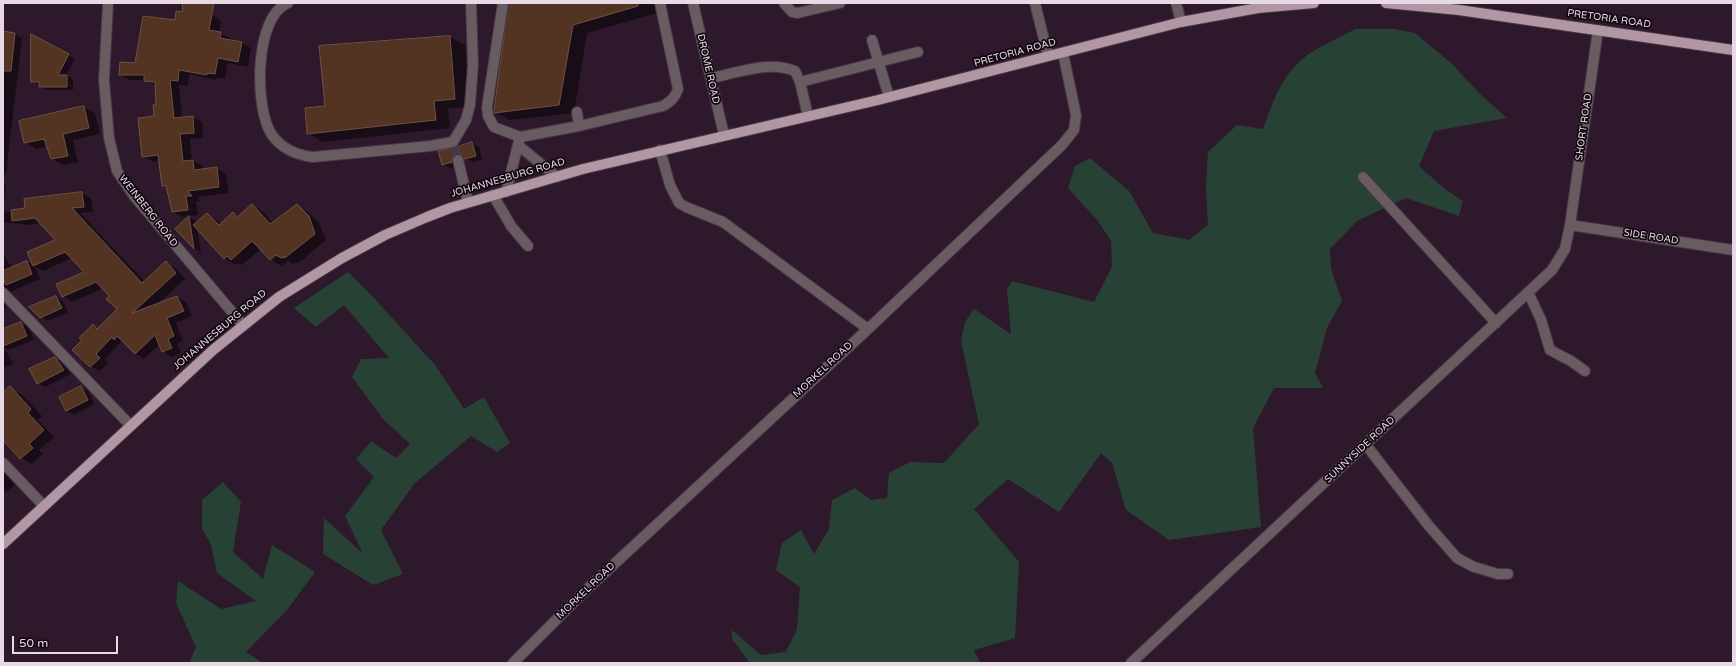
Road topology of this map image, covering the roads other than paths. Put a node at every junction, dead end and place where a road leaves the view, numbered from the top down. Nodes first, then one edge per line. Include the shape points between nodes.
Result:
1 (108, 3) edge
2 (471, 3) edge
3 (503, 3) edge
4 (660, 3) edge
5 (693, 3) edge
6 (784, 3) edge
7 (840, 3) edge
8 (1035, 3) edge
9 (1176, 3) edge
10 (1314, 3) edge
11 (1386, 3) edge
12 (284, 4) edge
13 (1181, 22) junction
14 (1598, 30) junction
15 (872, 40) dead end
16 (1733, 50) edge
17 (918, 52) dead end
18 (1063, 53) junction
19 (1048, 56) junction
20 (878, 63) junction
21 (711, 78) junction
22 (800, 82) junction
23 (889, 97) junction
24 (577, 112) dead end
25 (808, 116) junction
26 (579, 126) junction
27 (724, 135) junction
28 (520, 142) junction
29 (660, 150) junction
30 (458, 160) tunnel mouth
31 (557, 176) junction
32 (1362, 177) dead end
33 (506, 192) junction
34 (493, 195) junction
35 (468, 202) junction
36 (1570, 225) junction
37 (528, 246) dead end
38 (1733, 250) edge
39 (1528, 292) junction
40 (3, 293) edge
41 (1496, 323) junction
42 (243, 325) junction
43 (868, 329) junction
44 (1586, 371) dead end
45 (131, 426) junction
46 (1366, 445) junction
47 (3, 463) edge
48 (44, 506) junction
49 (3, 544) edge
50 (1508, 574) dead end
51 (513, 663) edge
52 (1131, 663) edge

1 - 42 street, WEINBERG ROAD via 104,80 109,138 117,171 134,196
2 - 12 street via 473,65 470,105 454,144 313,157 299,155 281,145 272,135 265,118 260,52 268,23
3 - 28 street via 487,107 488,116 494,127
4 - 26 street via 678,89 676,96 663,106
5 - 21 street, DROME ROAD
6 - 7 street via 792,12 798,13
8 - 19 street
9 - 13 street
10 - 13 main road, PRETORIA ROAD via 1258,8
11 - 14 main road, PRETORIA ROAD via 1459,10
13 - 18 main road, PRETORIA ROAD
14 - 16 main road, PRETORIA ROAD
14 - 36 street, SHORT ROAD
15 - 20 street
17 - 20 street
18 - 19 main road, PRETORIA ROAD
18 - 43 street, MORKEL ROAD via 1076,115 1074,130 1070,136
19 - 23 main road, PRETORIA ROAD
20 - 22 street
20 - 23 street
21 - 22 street via 776,66 795,71
21 - 27 street, DROME ROAD
22 - 25 street
23 - 25 main road, PRETORIA ROAD
24 - 26 street
25 - 27 main road, PRETORIA ROAD
26 - 28 street
27 - 29 main road, JOHANNESBURG ROAD
28 - 31 street
28 - 33 street
29 - 31 main road, JOHANNESBURG ROAD
29 - 43 street via 670,185 679,202 723,222
30 - 35 street
31 - 33 main road, JOHANNESBURG ROAD
32 - 41 street
33 - 34 main road, JOHANNESBURG ROAD
34 - 35 main road, JOHANNESBURG ROAD
34 - 37 street via 511,226
35 - 42 main road, JOHANNESBURG ROAD via 385,235 342,258 279,297
36 - 38 street, SIDE ROAD
36 - 39 street, SUNNYSIDE ROAD via 1561,258
39 - 41 street, SUNNYSIDE ROAD
39 - 44 street via 1541,320 1550,350
40 - 45 street
41 - 46 street, SUNNYSIDE ROAD
42 - 45 main road, JOHANNESBURG ROAD
43 - 51 street, MORKEL ROAD via 584,592
45 - 48 main road, JOHANNESBURG ROAD
46 - 50 street via 1457,558 1474,567 1498,574
46 - 52 street, SUNNYSIDE ROAD
47 - 48 street
48 - 49 main road, JOHANNESBURG ROAD

